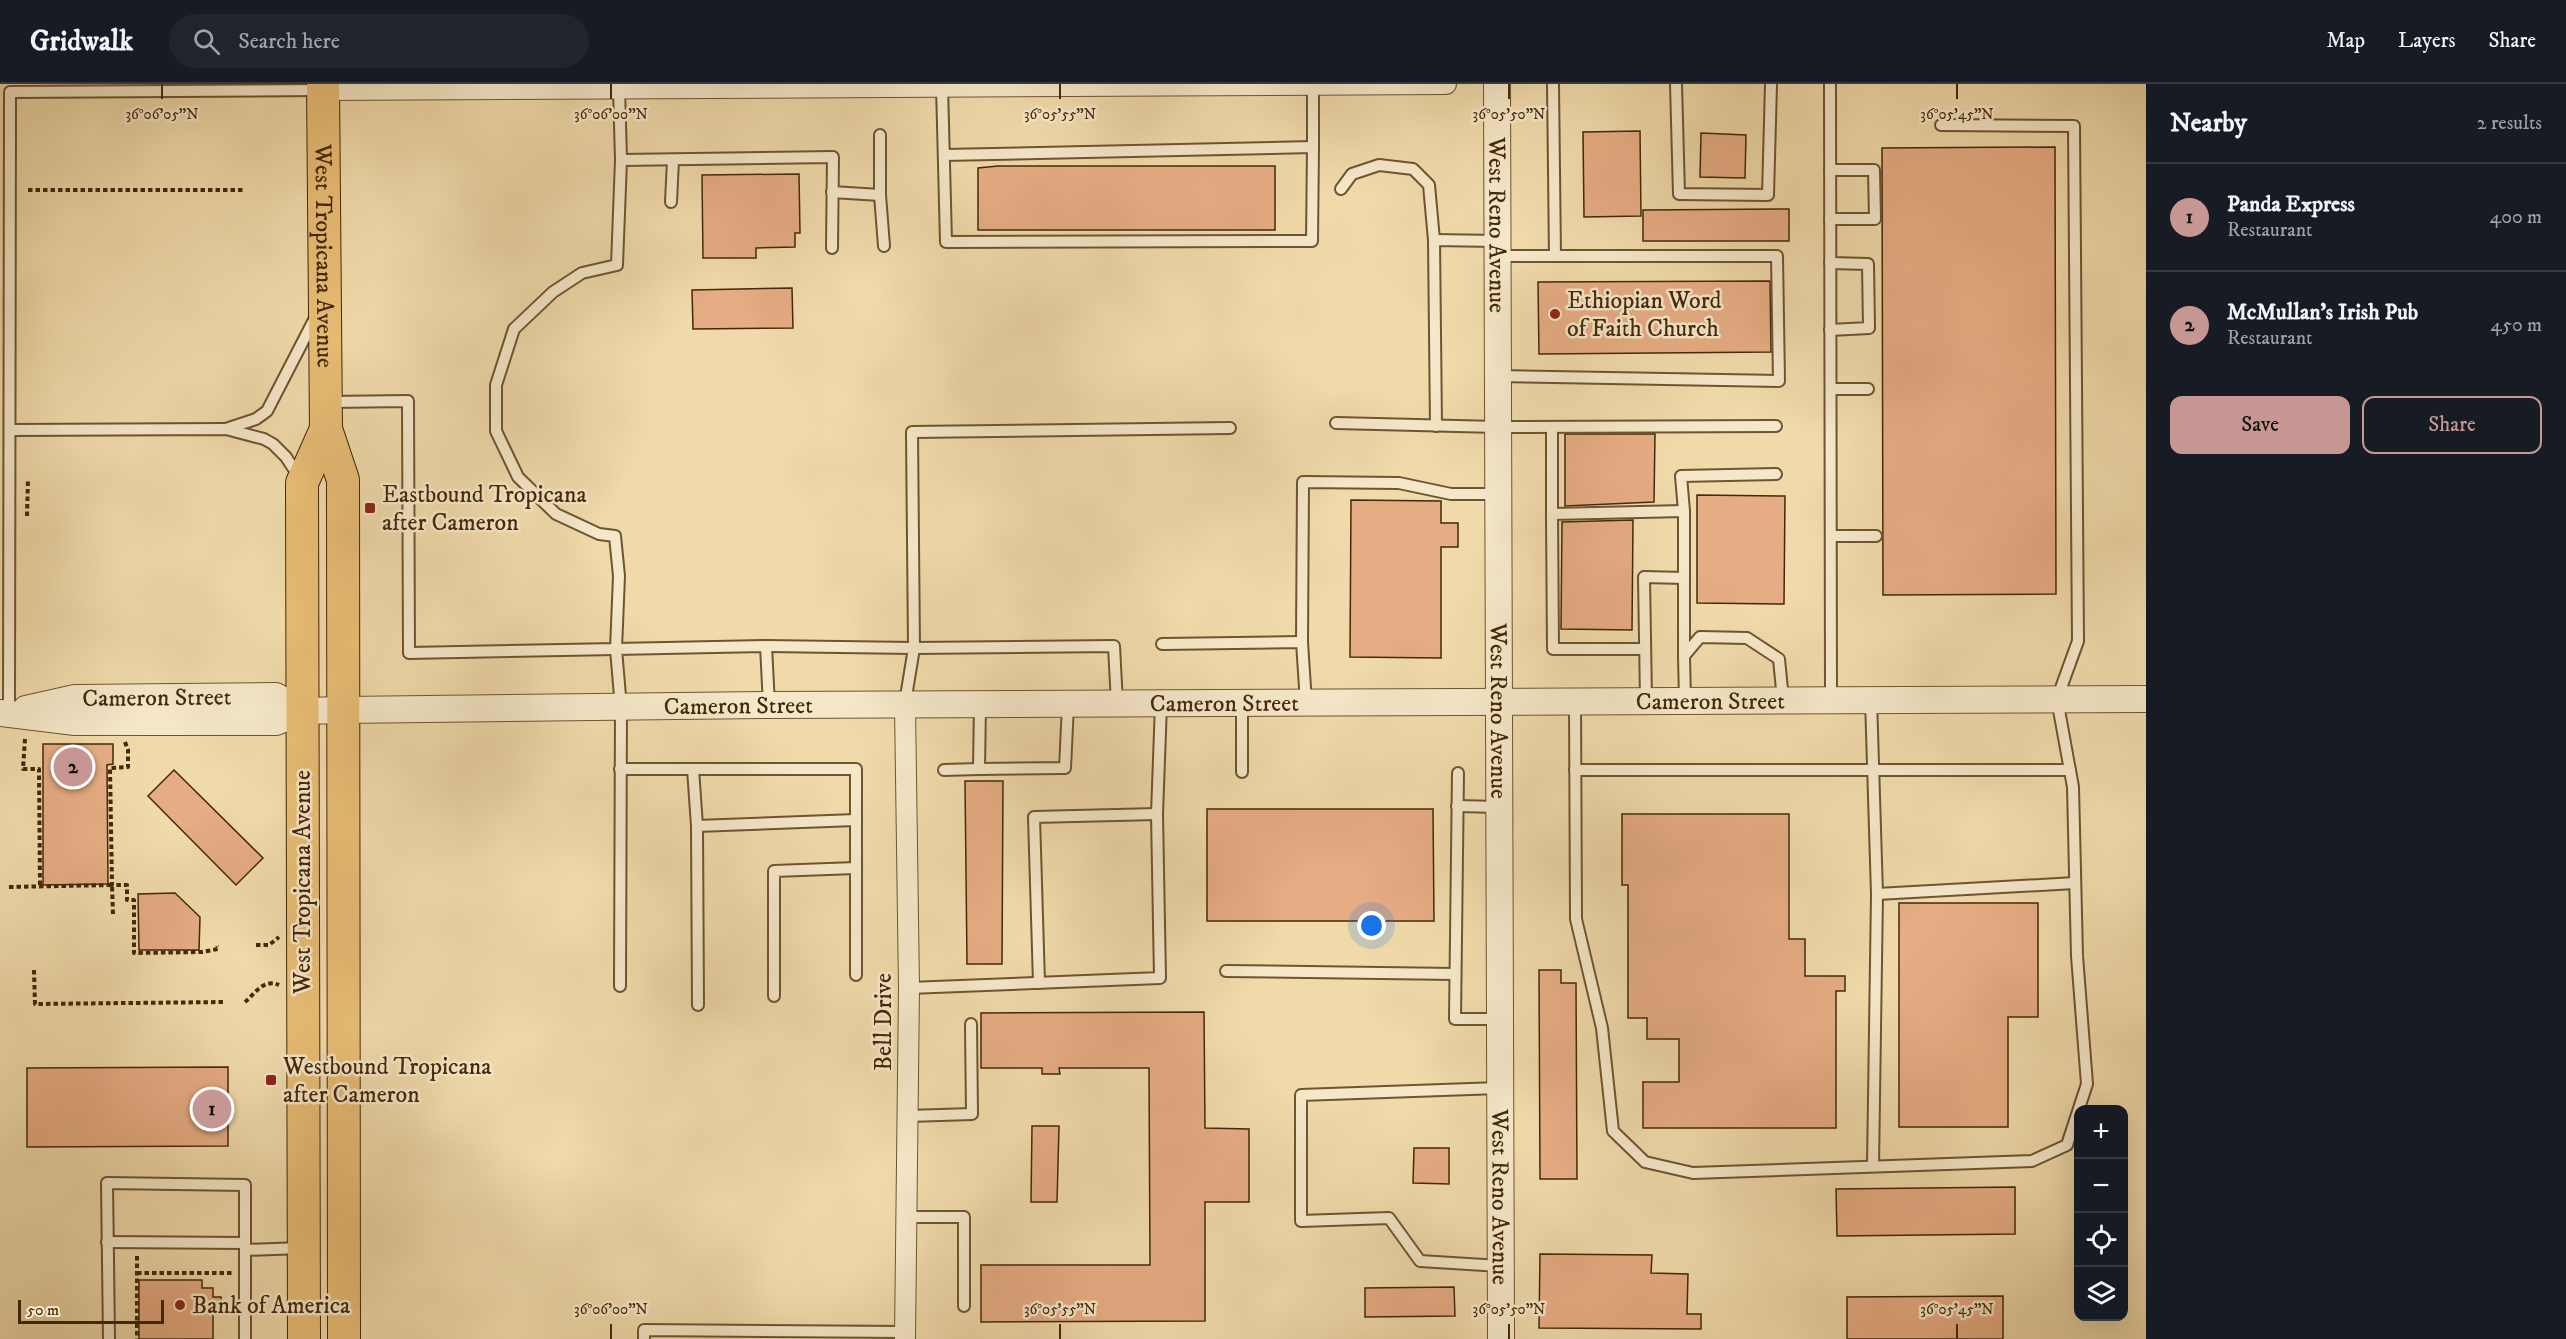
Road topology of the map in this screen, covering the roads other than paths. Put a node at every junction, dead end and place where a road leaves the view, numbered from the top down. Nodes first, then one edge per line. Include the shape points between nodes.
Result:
1 (853, 84) edge
2 (1184, 84) edge
3 (1313, 84) edge
4 (1331, 84) edge
5 (1446, 84) edge
6 (1497, 84) edge
7 (1553, 84) edge
8 (1676, 84) edge
9 (1771, 84) edge
10 (1830, 84) edge
11 (998, 85) edge
12 (657, 86) edge
13 (942, 86) junction
14 (323, 87) edge
15 (619, 87) junction
16 (10, 88) edge
17 (1941, 125) dead end
18 (880, 135) dead end
19 (1313, 147) junction
20 (944, 155) junction
21 (621, 160) junction
22 (673, 160) junction
23 (1830, 170) junction
24 (1341, 189) dead end
25 (832, 192) junction
26 (880, 195) junction
27 (671, 202) dead end
28 (1830, 219) junction
29 (1434, 240) junction
30 (884, 246) dead end
31 (832, 248) dead end
32 (1497, 248) junction
33 (1555, 256) junction
34 (1830, 263) junction
35 (325, 300) junction
36 (1830, 330) junction
37 (1497, 376) junction
38 (1831, 389) junction
39 (1868, 389) dead end
40 (326, 415) junction
41 (1335, 423) dead end
42 (1436, 426) junction
43 (1776, 426) dead end
44 (1497, 427) junction
45 (1552, 427) junction
46 (1230, 428) dead end
47 (226, 429) junction
48 (10, 430) junction
49 (1776, 474) dead end
50 (302, 483) junction
51 (1497, 494) junction
52 (1684, 511) junction
53 (1552, 514) junction
54 (1831, 536) junction
55 (1875, 536) dead end
56 (4, 542) edge
57 (1684, 578) junction
58 (1302, 642) junction
59 (1162, 644) dead end
60 (766, 646) junction
61 (914, 648) junction
62 (616, 649) junction
63 (1645, 649) junction
64 (1684, 656) junction
65 (1871, 699) junction
66 (2057, 699) junction
67 (2146, 699) edge
68 (1575, 700) junction
69 (1646, 700) junction
70 (1685, 700) junction
71 (1783, 700) junction
72 (1831, 700) junction
73 (1498, 701) junction
74 (1306, 703) junction
75 (1117, 704) junction
76 (1161, 704) junction
77 (1242, 704) junction
78 (769, 705) junction
79 (905, 705) junction
80 (980, 705) junction
81 (1068, 705) junction
82 (621, 708) junction
83 (344, 710) junction
84 (303, 711) junction
85 (4, 713) edge
86 (620, 769) junction
87 (693, 769) junction
88 (979, 769) junction
89 (944, 770) dead end
90 (1575, 770) junction
91 (2070, 770) junction
92 (1873, 771) junction
93 (1242, 772) dead end
94 (1458, 773) dead end
95 (1457, 806) junction
96 (1498, 807) junction
97 (1157, 814) junction
98 (856, 820) junction
99 (697, 826) junction
100 (856, 868) junction
101 (2075, 883) junction
102 (1877, 894) junction
103 (1226, 971) dead end
104 (1455, 974) junction
105 (856, 975) dead end
106 (1038, 983) junction
107 (620, 986) dead end
108 (909, 988) junction
109 (774, 996) dead end
110 (698, 1005) dead end
111 (1499, 1019) junction
112 (971, 1024) dead end
113 (1500, 1088) junction
114 (908, 1116) junction
115 (1873, 1166) junction
116 (907, 1217) junction
117 (107, 1242) junction
118 (245, 1246) junction
119 (303, 1248) junction
120 (1501, 1266) junction
121 (964, 1306) dead end
122 (905, 1335) edge
123 (109, 1339) edge
124 (245, 1339) edge
125 (304, 1339) edge
126 (325, 1339) edge
127 (344, 1339) edge
128 (644, 1339) edge
129 (1501, 1339) edge

1 - 12 street
1 - 13 street
2 - 3 street
2 - 11 street
3 - 4 street
3 - 19 lane
4 - 5 street
6 - 32 street, West Reno Avenue
7 - 33 lane
8 - 9 lane via 1679,194 1757,195 1768,195
10 - 23 lane
11 - 13 street
12 - 15 street
13 - 20 lane
14 - 15 street
14 - 16 lane
14 - 35 main road, West Tropicana Avenue
15 - 21 lane
16 - 48 lane
17 - 66 lane via 2074,126 2078,641
18 - 26 lane
19 - 20 lane
19 - 20 lane via 1312,241 946,242
21 - 22 lane
21 - 62 lane via 617,265 582,273 553,292 514,329 496,385 496,431 518,477 556,514 599,534 615,536 619,576
22 - 25 lane via 833,157
22 - 27 lane
23 - 28 lane
23 - 28 lane via 1874,170 1875,219
24 - 29 lane via 1352,174 1379,165 1413,169 1429,185
25 - 26 lane
25 - 31 lane
26 - 30 lane
28 - 34 lane
29 - 32 lane
29 - 42 lane
32 - 33 lane
32 - 37 street, West Reno Avenue
33 - 37 lane via 1777,256 1779,381
34 - 36 lane
34 - 36 lane via 1868,264 1869,328
35 - 40 main road, West Tropicana Avenue
35 - 47 lane via 267,411
36 - 38 lane
37 - 44 street, West Reno Avenue
38 - 39 lane
38 - 54 lane
40 - 50 main road, West Tropicana Avenue
40 - 62 lane via 408,401 409,653
40 - 83 main road, West Tropicana Avenue via 343,480
41 - 42 lane
42 - 44 lane
43 - 45 lane
44 - 45 lane
44 - 51 street, West Reno Avenue
45 - 53 lane
46 - 61 lane via 912,432
47 - 48 lane
47 - 50 lane via 273,444
48 - 56 lane
49 - 52 lane via 1681,476
50 - 84 main road, West Tropicana Avenue
51 - 58 lane via 1451,494 1399,483 1303,482
51 - 73 street, West Reno Avenue
52 - 53 lane
52 - 57 lane
53 - 63 lane via 1553,649
54 - 55 lane
54 - 72 lane
56 - 85 lane
57 - 63 lane via 1644,577
57 - 64 lane
58 - 59 lane
58 - 74 lane
60 - 61 lane
60 - 62 lane
60 - 78 lane
61 - 75 lane via 1114,646
61 - 79 lane
62 - 82 lane
63 - 69 lane
64 - 70 lane
64 - 71 lane via 1700,637 1747,638 1779,659
65 - 66 street, Cameron Street
65 - 72 street, Cameron Street
65 - 92 lane
66 - 67 street, Cameron Street
66 - 91 lane
68 - 69 street, Cameron Street
68 - 73 street, Cameron Street
68 - 90 lane
69 - 70 street, Cameron Street
70 - 71 street, Cameron Street
71 - 72 street, Cameron Street
73 - 74 street, Cameron Street
73 - 96 street, West Reno Avenue
74 - 77 street, Cameron Street
75 - 76 street, Cameron Street
75 - 81 street, Cameron Street
76 - 77 street, Cameron Street
76 - 97 lane
77 - 93 lane
78 - 79 street, Cameron Street
78 - 82 street, Cameron Street
79 - 80 street, Cameron Street
79 - 108 street, Bell Drive
80 - 81 street, Cameron Street
80 - 88 lane
81 - 88 lane via 1065,768
82 - 83 street, Cameron Street
82 - 86 lane
83 - 84 street, Cameron Street
83 - 127 main road, West Tropicana Avenue
84 - 85 street, Cameron Street via 276,722 75,722
84 - 119 main road, West Tropicana Avenue
86 - 87 lane
86 - 107 lane
87 - 98 lane via 856,769
87 - 99 lane
88 - 89 lane
90 - 92 lane
90 - 115 lane via 1576,920 1602,1028 1613,1131 1645,1162 1693,1173
91 - 92 lane
91 - 101 lane
92 - 102 lane
94 - 95 lane
95 - 96 lane
95 - 104 lane
96 - 111 street, West Reno Avenue
97 - 106 lane via 1160,978
97 - 106 lane via 1034,817
98 - 99 lane
98 - 100 lane
99 - 110 lane
100 - 105 lane
100 - 109 lane via 774,871
101 - 102 lane
101 - 115 lane via 2086,1084 2067,1145 2032,1161
102 - 115 lane
103 - 104 lane
104 - 111 lane via 1455,1019
106 - 108 lane
108 - 114 street, Bell Drive
111 - 113 street, West Reno Avenue
112 - 114 lane via 972,1114
113 - 120 street, West Reno Avenue
113 - 120 lane via 1301,1095 1301,1221 1389,1218 1420,1262
114 - 116 street, Bell Drive
116 - 121 lane via 964,1217
116 - 122 street, Bell Drive
117 - 118 lane
117 - 118 lane via 106,1183 245,1185
117 - 123 lane
118 - 119 lane
118 - 124 lane
119 - 125 main road, West Tropicana Avenue
119 - 126 main road via 321,1263
120 - 129 street, West Reno Avenue
122 - 128 lane via 644,1330

